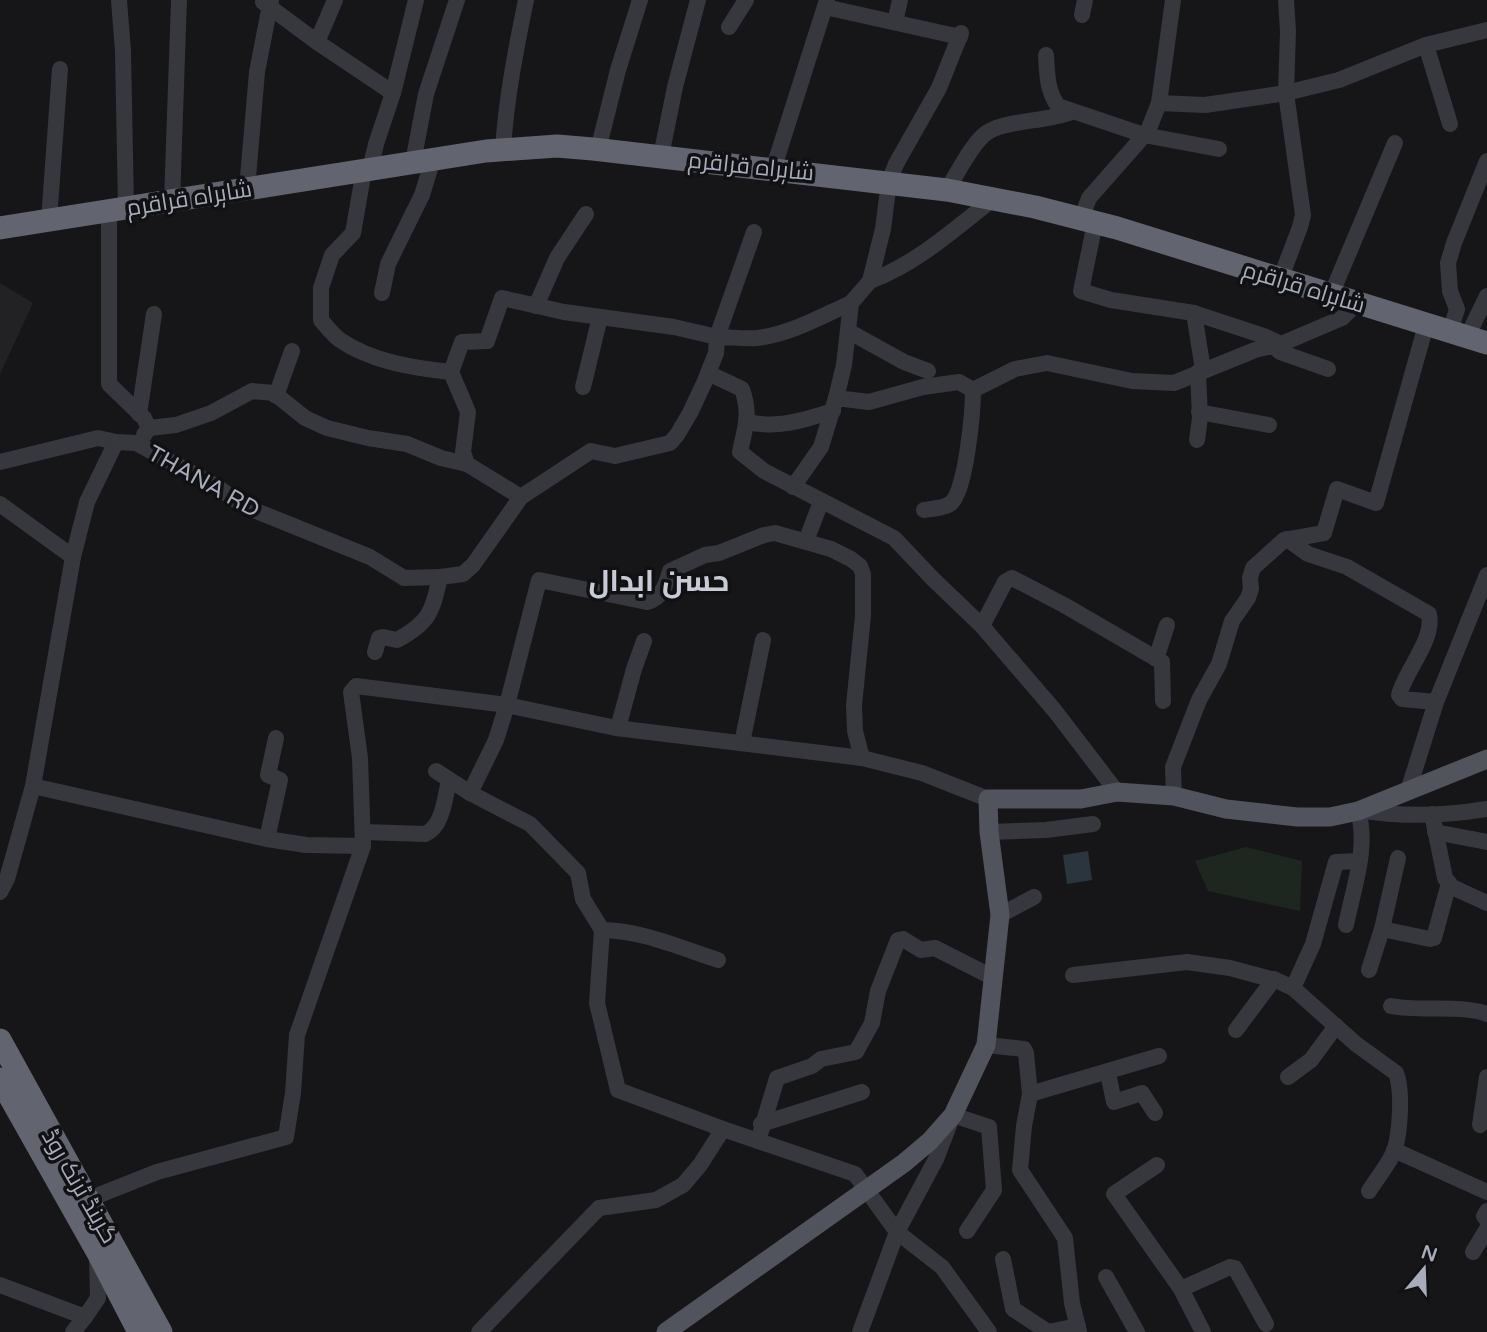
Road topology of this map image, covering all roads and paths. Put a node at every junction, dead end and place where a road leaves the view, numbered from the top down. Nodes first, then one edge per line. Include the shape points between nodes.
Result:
1 (119, 0) edge
2 (179, 0) edge
3 (335, 0) edge
4 (416, 0) edge
5 (457, 0) edge
6 (526, 0) edge
7 (639, 0) edge
8 (698, 0) edge
9 (746, 0) edge
10 (900, 0) edge
11 (1172, 0) edge
12 (1286, 0) edge
13 (267, 2) edge
14 (826, 4) edge
15 (895, 22) junction
16 (729, 27) dead end
17 (1487, 30) edge
18 (317, 42) junction
19 (1426, 45) junction
20 (1046, 55) dead end
21 (60, 69) dead end
22 (393, 93) junction
23 (1286, 93) junction
24 (1159, 103) junction
25 (1071, 112) junction
26 (1450, 124) dead end
27 (1144, 135) junction
28 (1395, 143) dead end
29 (1219, 149) dead end
30 (503, 150) junction
31 (598, 150) junction
32 (661, 156) junction
33 (423, 160) junction
34 (1487, 161) edge
35 (367, 170) junction
36 (774, 170) junction
37 (889, 182) junction
38 (247, 189) junction
39 (947, 190) junction
40 (993, 199) junction
41 (172, 201) junction
42 (117, 209) junction
43 (586, 214) dead end
44 (50, 220) junction
45 (1088, 221) junction
46 (0, 228) edge
47 (754, 232) dead end
48 (1280, 280) junction
49 (870, 281) junction
50 (382, 293) dead end
51 (1331, 295) junction
52 (1487, 296) edge
53 (851, 303) junction
54 (1356, 304) junction
55 (536, 306) junction
56 (1194, 313) junction
57 (154, 314) dead end
58 (600, 317) junction
59 (1426, 325) junction
60 (848, 331) junction
61 (717, 337) junction
62 (1468, 337) edge
63 (1277, 345) junction
64 (292, 351) dead end
65 (1328, 369) dead end
66 (928, 371) dead end
67 (1200, 371) junction
68 (451, 372) junction
69 (708, 373) junction
70 (583, 387) dead end
71 (973, 390) junction
72 (276, 396) junction
73 (834, 404) junction
74 (1199, 412) junction
75 (139, 414) junction
76 (748, 422) junction
77 (1269, 425) dead end
78 (149, 428) junction
79 (1197, 440) dead end
80 (116, 442) junction
81 (136, 443) junction
82 (0, 462) edge
83 (467, 464) junction
84 (793, 487) junction
85 (521, 497) junction
86 (821, 502) junction
87 (0, 504) edge
88 (924, 510) dead end
89 (1287, 539) junction
90 (806, 541) junction
91 (73, 557) junction
92 (1487, 575) edge
93 (440, 577) junction
94 (1167, 625) dead end
95 (982, 626) junction
96 (763, 640) dead end
97 (644, 641) dead end
98 (375, 652) dead end
99 (1156, 659) junction
100 (1163, 702) dead end
101 (1436, 702) junction
102 (507, 705) junction
103 (618, 728) junction
104 (276, 738) dead end
105 (742, 743) junction
106 (862, 758) junction
107 (1487, 759) edge
108 (33, 786) junction
109 (1408, 791) junction
110 (1116, 792) junction
111 (470, 793) junction
112 (1174, 796) junction
113 (988, 799) junction
114 (1487, 809) edge
115 (1359, 810) junction
116 (1432, 814) junction
117 (1093, 824) dead end
118 (989, 832) junction
119 (1435, 832) junction
120 (267, 839) junction
121 (363, 839) junction
122 (1487, 842) edge
123 (1398, 858) dead end
124 (1359, 861) junction
125 (1449, 883) junction
126 (0, 892) edge
127 (1034, 897) dead end
128 (1487, 903) edge
129 (1000, 915) junction
130 (1346, 925) dead end
131 (1382, 929) junction
132 (602, 930) junction
133 (718, 960) dead end
134 (1369, 970) dead end
135 (1073, 975) dead end
136 (994, 978) junction
137 (1274, 979) junction
138 (1293, 988) junction
139 (1391, 1006) dead end
140 (1487, 1014) edge
141 (1336, 1026) junction
142 (1236, 1030) dead end
143 (0, 1041) edge
144 (986, 1045) junction
145 (1159, 1056) dead end
146 (1108, 1073) junction
147 (1288, 1077) dead end
148 (0, 1079) edge
149 (1486, 1082) edge
150 (862, 1092) dead end
151 (1030, 1094) junction
152 (1154, 1113) dead end
153 (953, 1115) junction
154 (761, 1124) junction
155 (1480, 1125) dead end
156 (723, 1129) junction
157 (758, 1141) junction
158 (1394, 1150) junction
159 (1157, 1165) dead end
160 (867, 1191) junction
161 (1369, 1191) dead end
162 (1487, 1192) edge
163 (89, 1199) junction
164 (1487, 1211) edge
165 (1487, 1220) edge
166 (1487, 1229) edge
167 (967, 1231) dead end
168 (897, 1232) junction
169 (97, 1251) junction
170 (1473, 1252) dead end
171 (1003, 1259) dead end
172 (1106, 1277) dead end
173 (0, 1286) edge
174 (1181, 1289) junction
175 (98, 1298) junction
176 (125, 1305) junction
177 (85, 1317) junction
178 (1266, 1324) dead end
179 (1078, 1329) edge
180 (73, 1332) edge
181 (139, 1332) edge
182 (161, 1332) edge
183 (479, 1332) edge
184 (666, 1332) edge
185 (860, 1332) edge
186 (989, 1332) edge
187 (1137, 1332) edge
188 (1203, 1332) edge

1 - 42 street via 123,51
2 - 41 street
3 - 18 street
4 - 22 street
5 - 33 street via 426,94
6 - 30 street
7 - 31 street
8 - 32 street
9 - 16 street
10 - 15 street
11 - 24 street
12 - 23 street
13 - 18 street
13 - 38 street
14 - 15 street
14 - 36 street
15 - 37 street via 961,35 939,88
17 - 19 street
18 - 22 street
19 - 23 street via 1339,80
19 - 26 street
20 - 25 street via 1052,99
21 - 44 street
22 - 35 street
23 - 24 street via 1205,105
23 - 48 street via 1303,215
24 - 27 street
25 - 27 street
25 - 39 street via 983,135
27 - 29 street
27 - 45 street via 1090,198
28 - 51 street
30 - 31 highway, شاہراہ قراقرم via 557,146
30 - 33 highway, شاہراہ قراقرم
31 - 32 highway, شاہراہ قراقرم
32 - 36 highway, شاہراہ قراقرم
33 - 35 highway, شاہراہ قراقرم
33 - 50 street via 422,195 388,264
34 - 62 street via 1448,263 1450,291
35 - 38 highway, شاہراہ قراقرم
35 - 68 street via 353,233 332,256 321,288 321,320 338,339 371,355
36 - 37 highway, شاہراہ قراقرم
37 - 39 highway, شاہراہ قراقرم
37 - 49 street
38 - 41 highway, شاہراہ قراقرم
39 - 40 highway, شاہراہ قراقرم
40 - 45 highway, شاہراہ قراقرم
40 - 49 street via 890,274
41 - 42 highway, شاہراہ قراقرم
42 - 44 highway, شاہراہ قراقرم
42 - 75 street via 108,384
43 - 55 street via 557,258
44 - 46 highway, شاہراہ قراقرم
45 - 48 highway, شاہراہ قراقرم
45 - 56 street via 1081,290 1111,300
47 - 61 street
48 - 51 highway, شاہراہ قراقرم
49 - 53 street
51 - 54 highway, شاہراہ قراقرم
52 - 62 street
53 - 60 street
53 - 61 street via 783,332 755,338
54 - 59 highway, شاہراہ قراقرم
54 - 63 street via 1342,318
55 - 58 street
55 - 68 street via 502,298 487,341 462,342
56 - 63 street via 1265,336
56 - 67 street
57 - 75 street
58 - 61 street
58 - 70 street
59 - 62 highway, شاہراہ قراقرم
59 - 89 street via 1376,503 1337,489 1324,533
60 - 66 street
60 - 73 street
61 - 69 street
63 - 65 street via 1280,352
63 - 67 street
64 - 72 street
67 - 71 street via 1160,384 1047,363 1015,369
67 - 74 street
68 - 83 street via 468,412 463,452
69 - 76 street via 742,389
69 - 85 street via 670,443 615,456 591,451
71 - 73 street via 959,382 869,402
71 - 88 street via 973,419 958,493 950,504
72 - 78 street via 252,391 211,413
72 - 83 street via 327,428 407,444
73 - 76 street via 800,421 765,426
73 - 84 street via 821,447
74 - 77 street
74 - 79 street
75 - 78 street
76 - 84 street via 740,452
78 - 81 street
80 - 81 street, THANA RD
80 - 82 street, THANA RD via 97,438
80 - 91 street via 87,502
81 - 93 street, THANA RD via 244,506 370,557 404,578
83 - 85 street
84 - 86 street
85 - 93 street, THANA RD via 473,565 463,574
86 - 90 street
86 - 95 street via 894,538
87 - 91 street
89 - 101 street via 1429,614 1426,637 1399,695
89 - 112 street via 1253,568 1248,598 1232,621 1219,664 1199,700 1173,767
90 - 102 street via 775,533 705,555 670,571 661,593 647,602 539,579
90 - 106 street via 851,559 863,574 854,705
91 - 108 street
92 - 101 street
93 - 98 street via 426,620 397,640 379,638
94 - 99 street
95 - 99 street via 1005,582 1012,578
95 - 110 street
96 - 105 street
97 - 103 street
99 - 100 street via 1163,665
101 - 109 street
102 - 103 street
102 - 111 street
102 - 121 street via 353,688
103 - 105 street
104 - 120 street via 268,775 280,780
105 - 106 street
106 - 113 street via 922,773
107 - 109 main road
108 - 120 street
108 - 126 street
109 - 115 main road
110 - 112 main road
110 - 113 main road via 1081,799
111 - 121 street via 443,776 433,831
111 - 132 street via 530,824 578,873 583,900
112 - 115 main road via 1226,809 1297,817 1330,817
113 - 118 main road
114 - 116 street
115 - 116 street
115 - 124 street
116 - 119 street
117 - 118 street
118 - 129 main road
119 - 122 street
119 - 125 street
120 - 121 street via 306,845
121 - 163 street via 297,1035 286,1137 157,1172
123 - 131 street
124 - 130 street
124 - 138 street via 1336,862 1313,944
125 - 128 street
125 - 131 street via 1434,938
127 - 129 street
129 - 136 main road
131 - 134 street
132 - 133 street via 647,938
132 - 156 street via 597,1003 618,1090
135 - 137 street via 1187,962
136 - 144 main road
136 - 154 street via 935,948 921,950 898,940 878,991 873,1023 861,1046 856,1052 821,1059 777,1078
137 - 138 street
137 - 142 street
138 - 141 street
139 - 140 street
141 - 147 street via 1311,1060
141 - 158 street via 1396,1073 1400,1115
143 - 163 highway, گرینڈ ٹرنک روڈ
144 - 151 street via 1024,1049
144 - 153 main road
145 - 146 street
146 - 151 street
146 - 152 street via 1114,1102 1142,1093
148 - 169 highway, گرینڈ ٹرنک روڈ
149 - 155 street
150 - 154 street
151 - 179 street via 1020,1170 1065,1238
153 - 160 main road via 930,1141
153 - 167 street via 989,1127 994,1190
153 - 168 street via 936,1159
154 - 157 street
156 - 157 street
156 - 183 street via 682,1185 656,1200 598,1208
157 - 160 street via 855,1174
158 - 161 street
158 - 162 street
159 - 174 street via 1114,1194
160 - 168 street
160 - 184 main road
163 - 182 highway, گرینڈ ٹرنک روڈ
164 - 165 street
166 - 170 street
168 - 185 street
168 - 186 street via 943,1267
169 - 175 street
169 - 176 highway, گرینڈ ٹرنک روڈ
171 - 179 street via 1013,1310 1048,1332
172 - 187 street
173 - 177 street
174 - 178 street via 1235,1268
174 - 188 street
175 - 176 street
175 - 177 street
176 - 181 highway, گرینڈ ٹرنک روڈ
177 - 180 street

